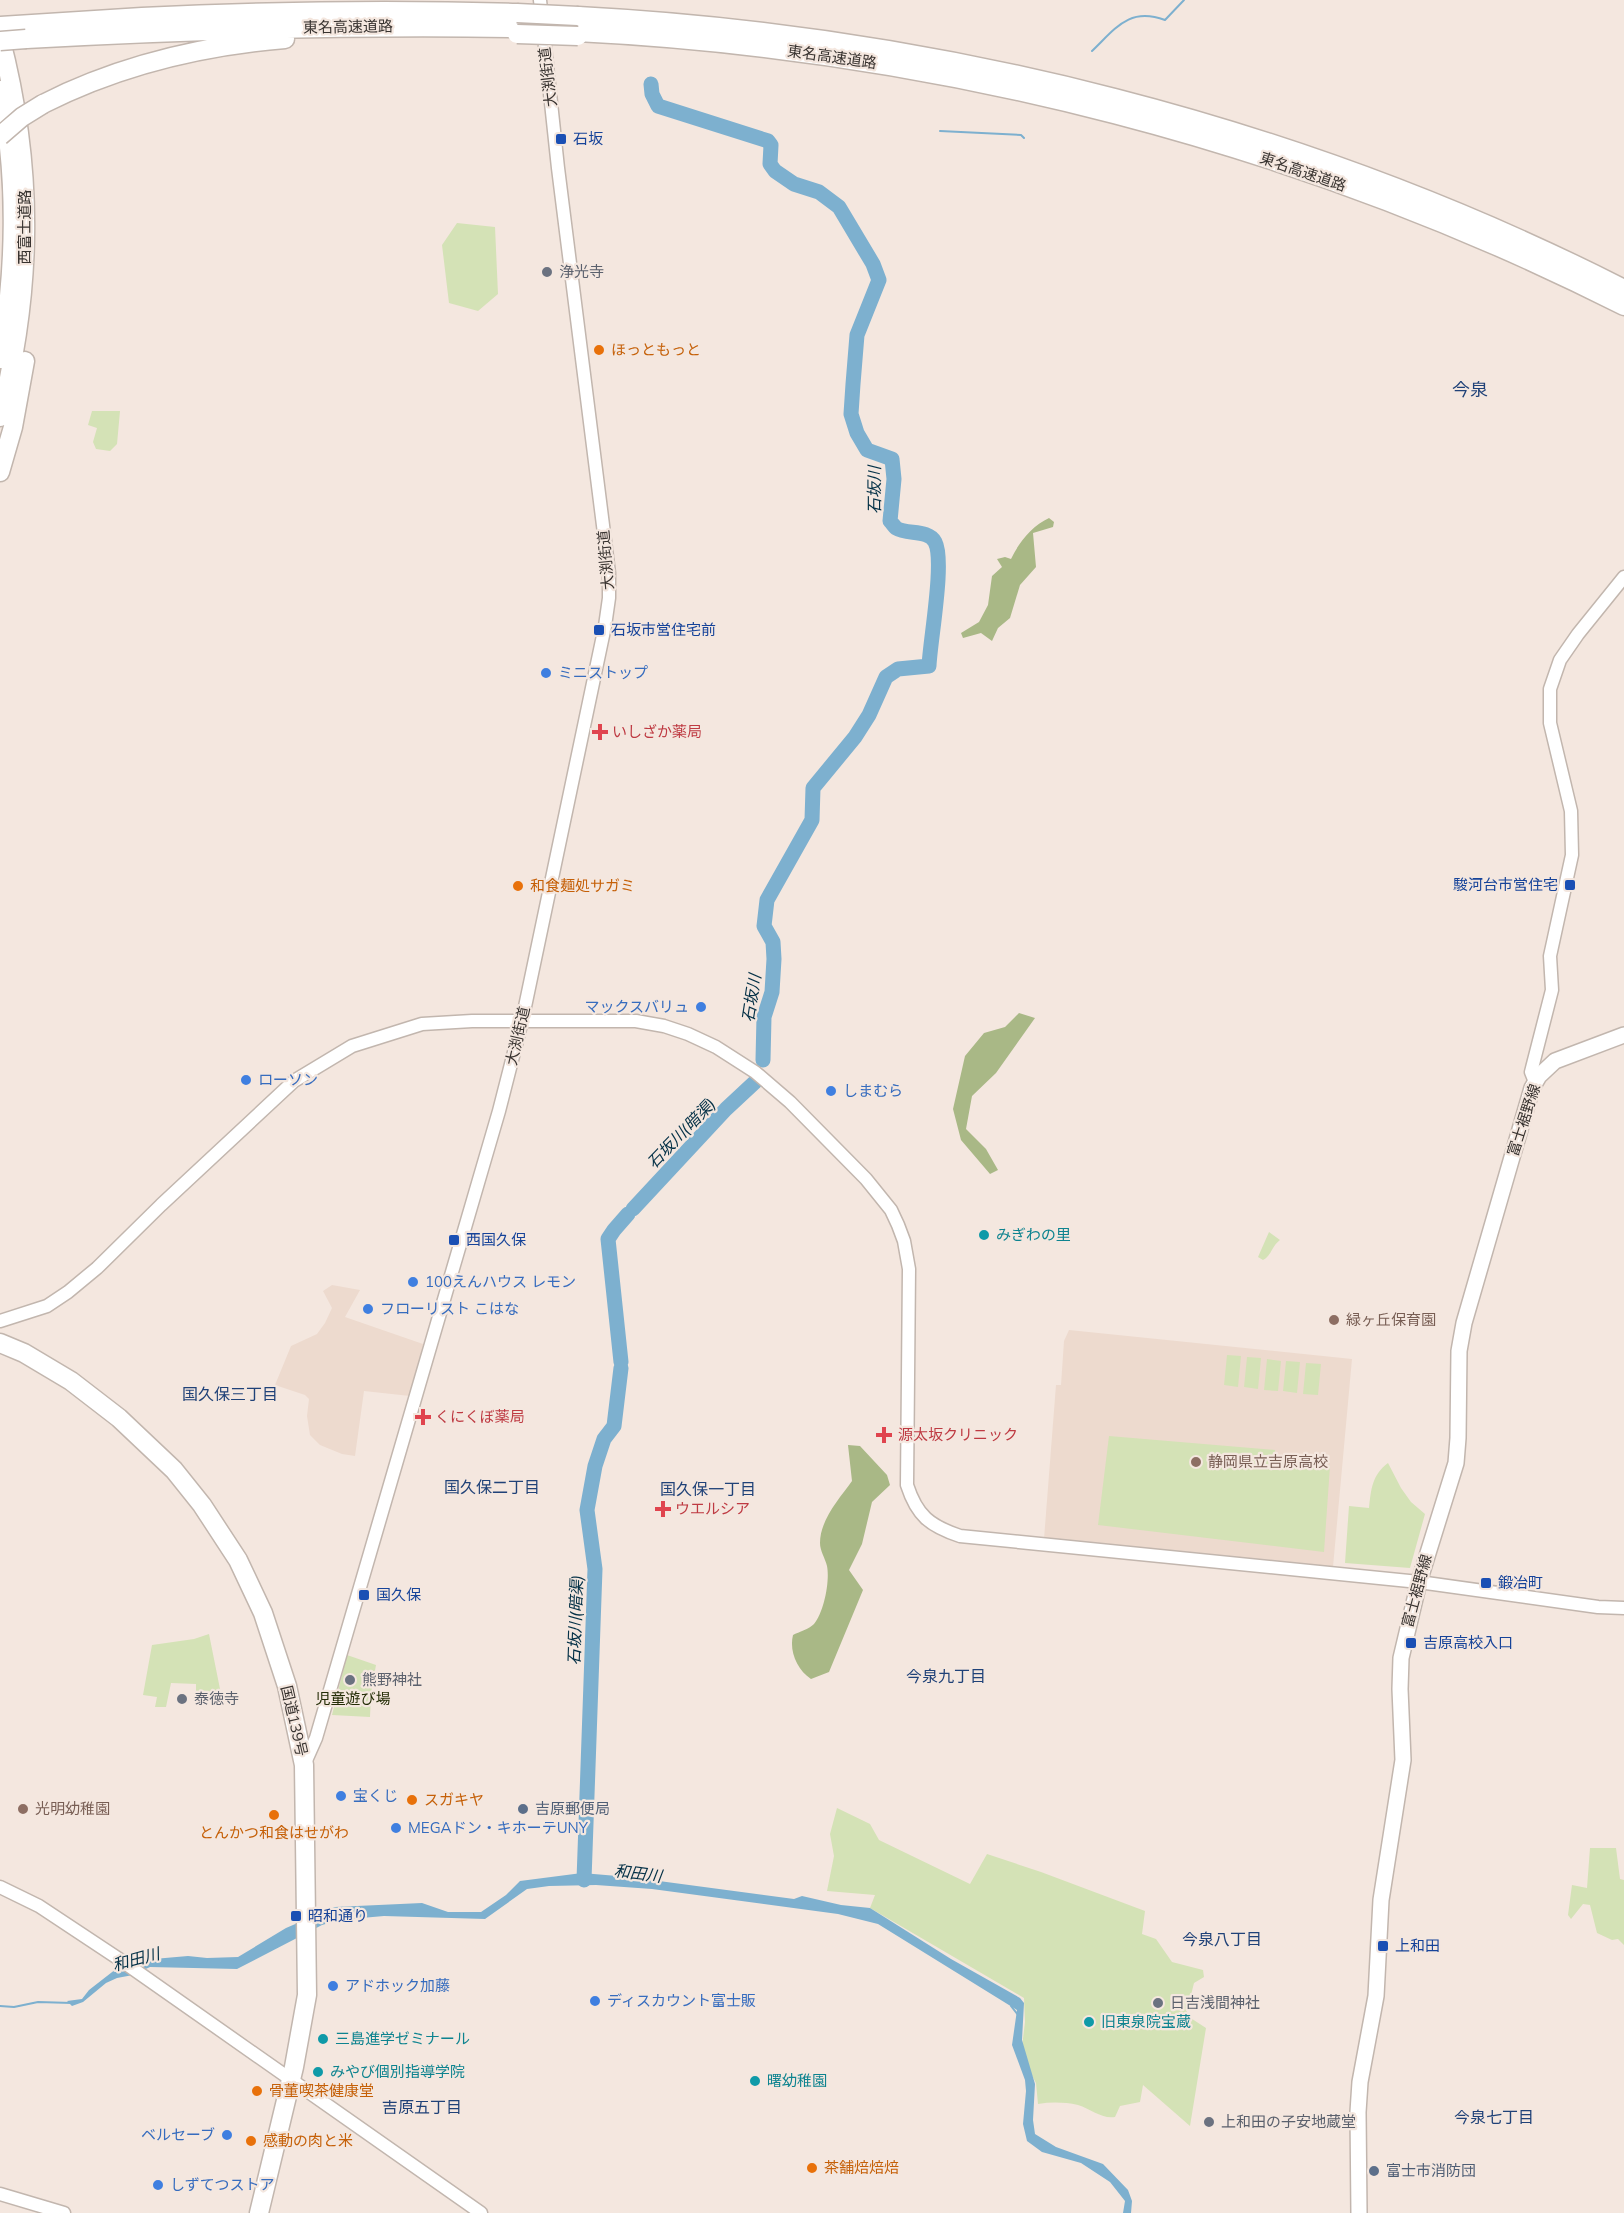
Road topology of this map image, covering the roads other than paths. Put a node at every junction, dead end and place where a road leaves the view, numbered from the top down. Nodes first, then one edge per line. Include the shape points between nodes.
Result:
1 (540, 0) edge
2 (517, 25) junction
3 (0, 26) edge
4 (578, 28) junction
5 (27, 32) junction
6 (0, 39) edge
7 (0, 90) edge
8 (3, 137) edge
9 (1624, 289) edge
10 (0, 303) edge
11 (1624, 306) edge
12 (0, 359) edge
13 (7, 422) edge
14 (0, 472) edge
15 (1624, 577) edge
16 (522, 1021) junction
17 (1624, 1035) edge
18 (1535, 1082) junction
19 (0, 1321) edge
20 (0, 1342) edge
21 (1419, 1582) junction
22 (1624, 1608) edge
23 (304, 1765) junction
24 (0, 1887) edge
25 (291, 2079) junction
26 (0, 2194) edge
27 (64, 2213) edge
28 (259, 2213) edge
29 (481, 2213) edge
30 (1359, 2213) edge

1 - 16 street, 大渕街道 via 609,598 600,657
2 - 4 highway, bridge
2 - 5 highway, 東名高速道路
2 - 8 highway, bridge via 338,35 193,51 75,88 22,117
3 - 5 highway, 東名高速道路
4 - 9 highway, 東名高速道路 via 693,24 839,42 1085,90 1192,120 1369,178 1519,240
4 - 11 highway, 東名高速道路 via 813,53 912,69 1134,119 1359,191
5 - 6 highway, 東名高速道路, bridge
6 - 13 highway, 西富士道路 via 16,110 32,276 24,366
7 - 8 highway, 西富士道路
8 - 10 highway via 4,272
8 - 12 highway, 西富士道路 via 13,206 10,293
13 - 14 highway, 西富士道路
15 - 18 street via 1560,660 1550,689 1550,723 1571,811 1572,855 1550,956 1552,990 1531,1072
16 - 19 street via 422,1024 352,1046 329,1058 294,1081 68,1292 47,1306
16 - 21 street via 636,1021 664,1026 706,1042 755,1072 866,1179 891,1210 908,1258 907,1485 924,1518 939,1529 960,1536
16 - 23 street, 大渕街道 via 500,1111 316,1738
17 - 18 main road, 富士裾野線 via 1555,1061
18 - 21 main road, 富士裾野線 via 1464,1323 1459,1351 1456,1463
20 - 23 highway, 国道139号 via 71,1381 119,1418 174,1470 202,1505 238,1560 263,1613 287,1686
21 - 22 street
21 - 30 main road, 富士裾野線 via 1401,1658 1403,1760 1382,1899 1376,1996 1360,2082
23 - 25 highway, 国道139号 via 307,1995
24 - 25 street via 39,1906
25 - 28 highway, 国道139号
25 - 29 street
26 - 27 street

